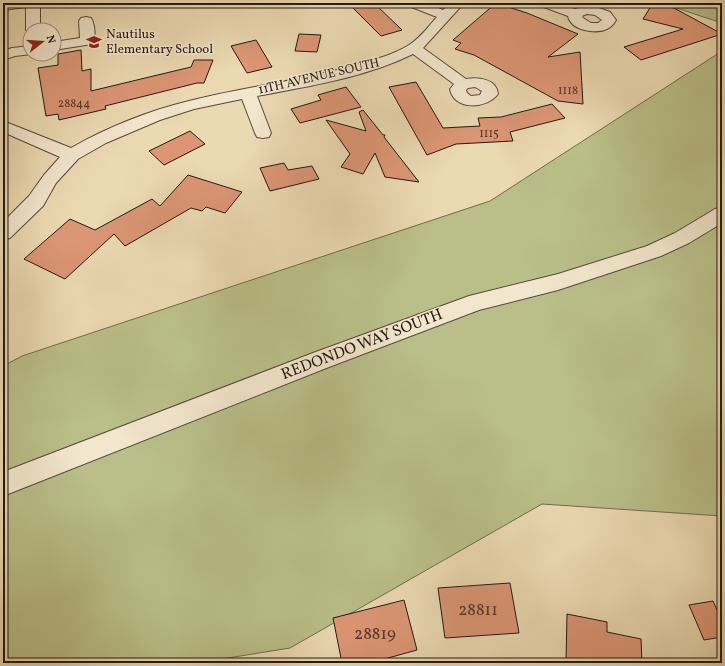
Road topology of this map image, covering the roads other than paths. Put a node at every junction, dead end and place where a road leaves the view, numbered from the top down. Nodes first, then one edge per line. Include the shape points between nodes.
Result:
1 (26, 3) edge
2 (32, 3) edge
3 (414, 3) edge
4 (456, 3) edge
5 (546, 3) edge
6 (3, 6) edge
7 (575, 14) dead end
8 (446, 16) junction
9 (86, 20) dead end
10 (33, 22) edge
11 (22, 44) edge
12 (62, 45) edge
13 (414, 48) junction
14 (22, 51) edge
15 (8, 54) edge
16 (463, 84) dead end
17 (248, 94) junction
18 (3, 126) edge
19 (263, 133) dead end
20 (72, 155) junction
21 (722, 214) edge
22 (3, 233) edge
23 (3, 484) edge

1 - 6 street
2 - 10 street
3 - 8 street
4 - 8 street, 11TH AVENUE SOUTH
5 - 7 street
8 - 13 street, 11TH AVENUE SOUTH
9 - 12 street via 87,41
11 - 15 street
13 - 16 street
13 - 17 street, 11TH AVENUE SOUTH via 389,60 363,68
14 - 15 street
17 - 19 street, 11TH AVENUE SOUTH
17 - 20 street, 11TH AVENUE SOUTH via 191,105 154,116 100,139
18 - 20 street
20 - 22 street, 11TH AVENUE SOUTH via 50,179 36,201
21 - 23 street, REDONDO WAY SOUTH via 654,251 558,282 476,302

